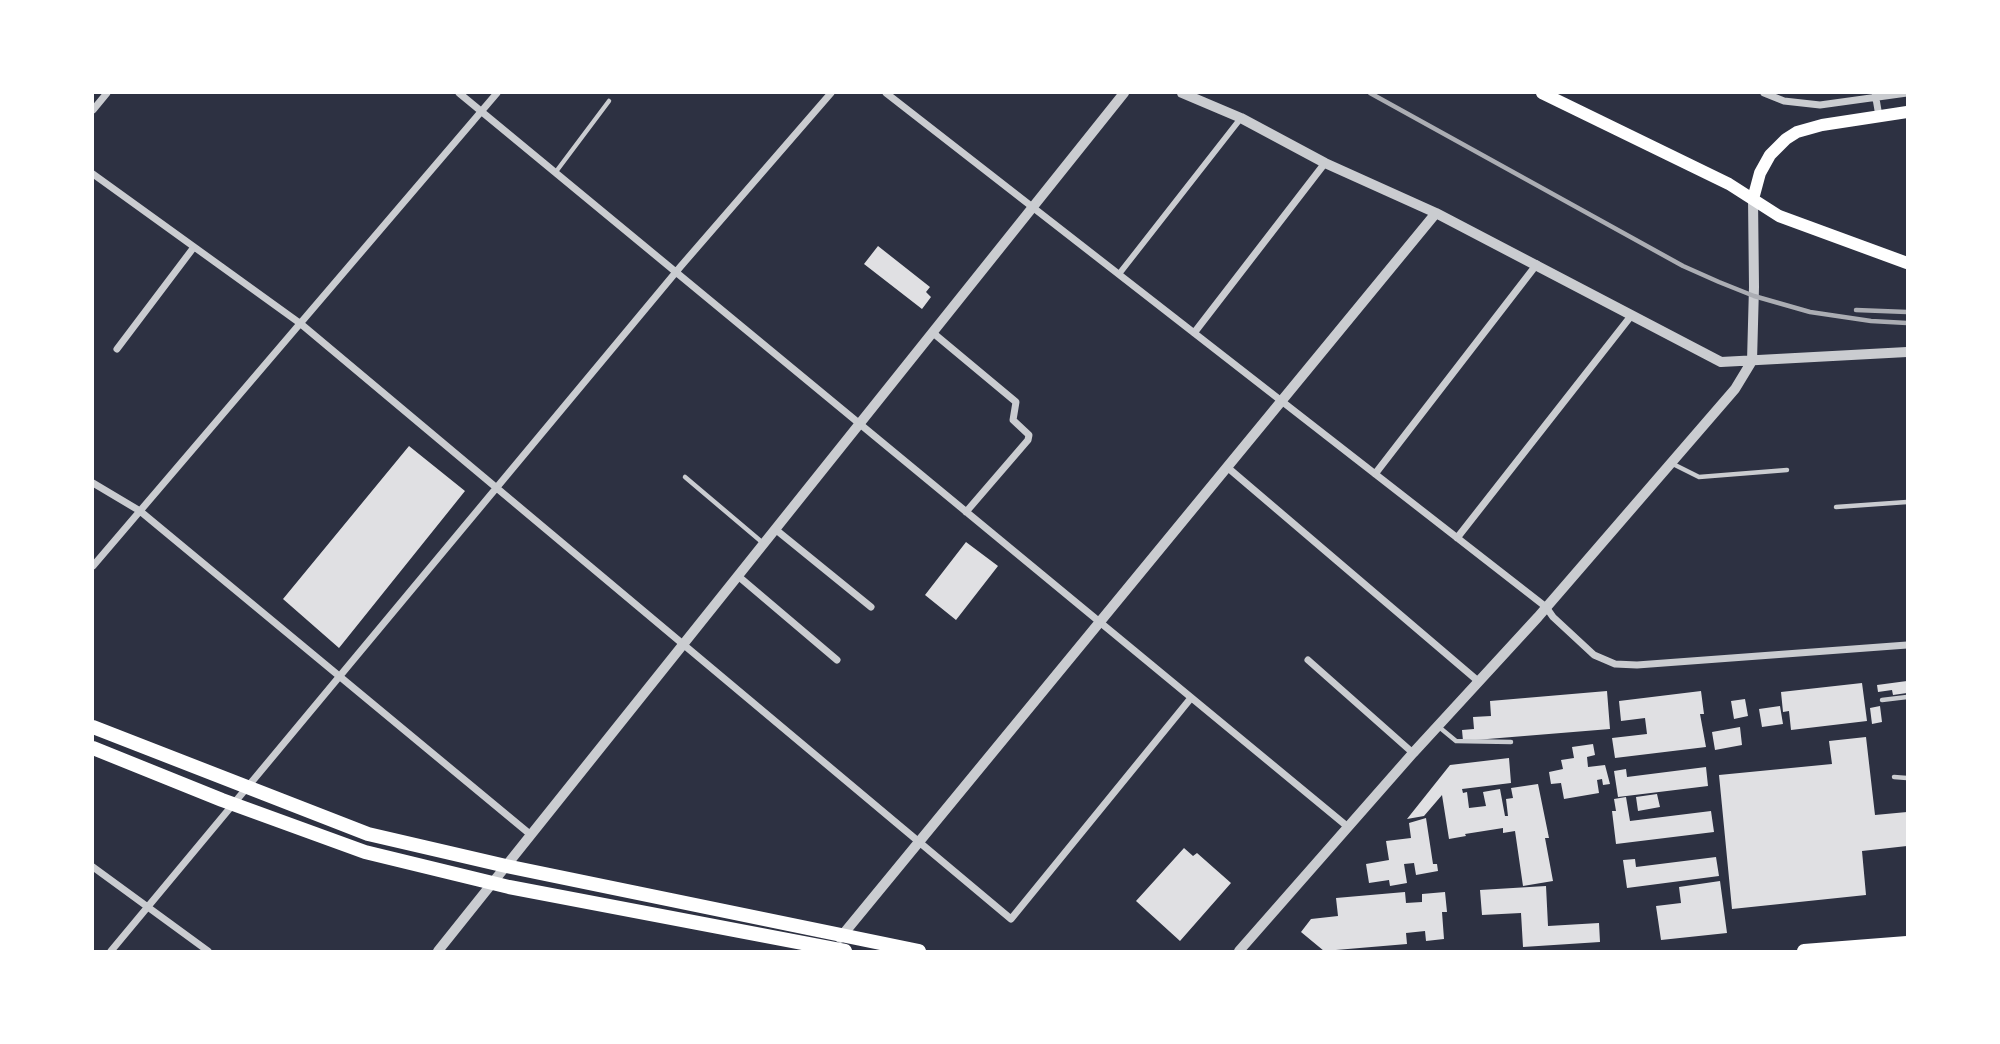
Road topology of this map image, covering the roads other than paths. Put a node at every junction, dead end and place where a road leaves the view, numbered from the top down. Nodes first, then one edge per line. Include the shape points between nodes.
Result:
1 (107, 93) edge
2 (459, 93) edge
3 (497, 93) edge
4 (831, 93) edge
5 (886, 93) edge
6 (1124, 93) edge
7 (1182, 93) edge
8 (1542, 93) edge
9 (1764, 93) edge
10 (1907, 93) edge
11 (1875, 95) edge
12 (609, 101) dead end
13 (93, 110) edge
14 (481, 111) junction
15 (1907, 113) edge
16 (1879, 116) junction
17 (1241, 118) junction
18 (1325, 163) junction
19 (555, 173) junction
20 (93, 174) edge
21 (1753, 199) junction
22 (1032, 207) junction
23 (1436, 213) junction
24 (194, 247) junction
25 (1907, 263) edge
26 (1537, 264) junction
27 (675, 272) junction
28 (1119, 274) junction
29 (1631, 316) junction
30 (301, 324) junction
31 (932, 332) junction
32 (1195, 333) junction
33 (117, 349) dead end
34 (1907, 352) edge
35 (1752, 361) junction
36 (1281, 401) junction
37 (859, 424) junction
38 (1671, 463) junction
39 (1227, 467) junction
40 (1787, 470) dead end
41 (1375, 474) junction
42 (685, 477) dead end
43 (93, 483) edge
44 (496, 488) junction
45 (1907, 502) edge
46 (1836, 507) dead end
47 (140, 511) junction
48 (966, 512) junction
49 (775, 529) junction
50 (1457, 538) junction
51 (764, 544) junction
52 (93, 566) edge
53 (738, 576) junction
54 (871, 607) dead end
55 (1546, 607) junction
56 (1100, 622) junction
57 (683, 645) junction
58 (1907, 645) edge
59 (837, 660) dead end
60 (1308, 660) dead end
61 (340, 676) junction
62 (1478, 681) junction
63 (1907, 697) edge
64 (1191, 698) junction
65 (1882, 700) dead end
66 (1438, 726) junction
67 (93, 727) edge
68 (1511, 742) dead end
69 (93, 748) edge
70 (1413, 753) junction
71 (1894, 777) dead end
72 (1907, 778) edge
73 (248, 788) junction
74 (234, 804) junction
75 (1348, 827) junction
76 (531, 835) junction
77 (918, 843) junction
78 (506, 866) junction
79 (93, 867) edge
80 (492, 883) junction
81 (148, 908) junction
82 (843, 935) junction
83 (1907, 943) edge
84 (835, 950) edge
85 (111, 951) edge
86 (208, 951) edge
87 (438, 951) edge
88 (919, 951) edge
89 (1239, 951) edge
90 (1804, 951) edge

1 - 13 street
2 - 14 street
3 - 14 street
4 - 27 street
5 - 22 street
6 - 22 street
7 - 17 street
8 - 21 main road
9 - 11 street via 1784,101 1820,105
10 - 11 street
11 - 16 street
12 - 19 lane
14 - 19 street
14 - 30 street
15 - 16 main road
16 - 21 main road via 1809,127 1786,139 1764,164
17 - 18 street
17 - 28 street
18 - 23 street
18 - 32 street
19 - 27 street
20 - 24 street
21 - 25 main road via 1779,216
21 - 35 street
22 - 28 street
22 - 31 street
23 - 26 street
23 - 36 street
24 - 30 street
24 - 33 street
26 - 29 street
26 - 41 street
27 - 37 street
27 - 44 street
28 - 32 street
29 - 35 street via 1721,362
29 - 50 street
30 - 44 street
30 - 47 street
31 - 37 street
31 - 48 street via 1016,402 1013,420 1029,435
32 - 36 street
34 - 35 street
35 - 38 street via 1735,389
36 - 39 street
36 - 41 street
37 - 48 street
37 - 49 street
38 - 40 lane via 1699,477
38 - 55 street
39 - 56 street
39 - 62 street
41 - 50 street
42 - 51 lane
43 - 47 street
44 - 57 street
44 - 61 street
45 - 46 lane
47 - 52 street
47 - 61 street
48 - 56 street
49 - 51 street
49 - 54 street
50 - 55 street
51 - 53 street
53 - 57 street
53 - 59 street
55 - 58 street via 1594,655 1615,664
55 - 62 street
56 - 64 street
56 - 77 street
57 - 76 street
57 - 77 street
60 - 70 street
61 - 73 street
61 - 76 street
62 - 66 street
63 - 65 lane
64 - 75 street
64 - 77 street via 1012,919
66 - 68 lane via 1456,741
66 - 70 street
67 - 73 main road
69 - 74 main road
70 - 75 street
71 - 72 lane
73 - 74 street
73 - 78 main road via 368,834
74 - 80 main road via 365,852
74 - 81 street
75 - 89 street
76 - 78 street
77 - 82 street
78 - 80 street
78 - 82 main road
79 - 81 street
80 - 84 main road
80 - 87 street
81 - 85 street
81 - 86 street
82 - 84 street
82 - 88 main road
83 - 90 main road

